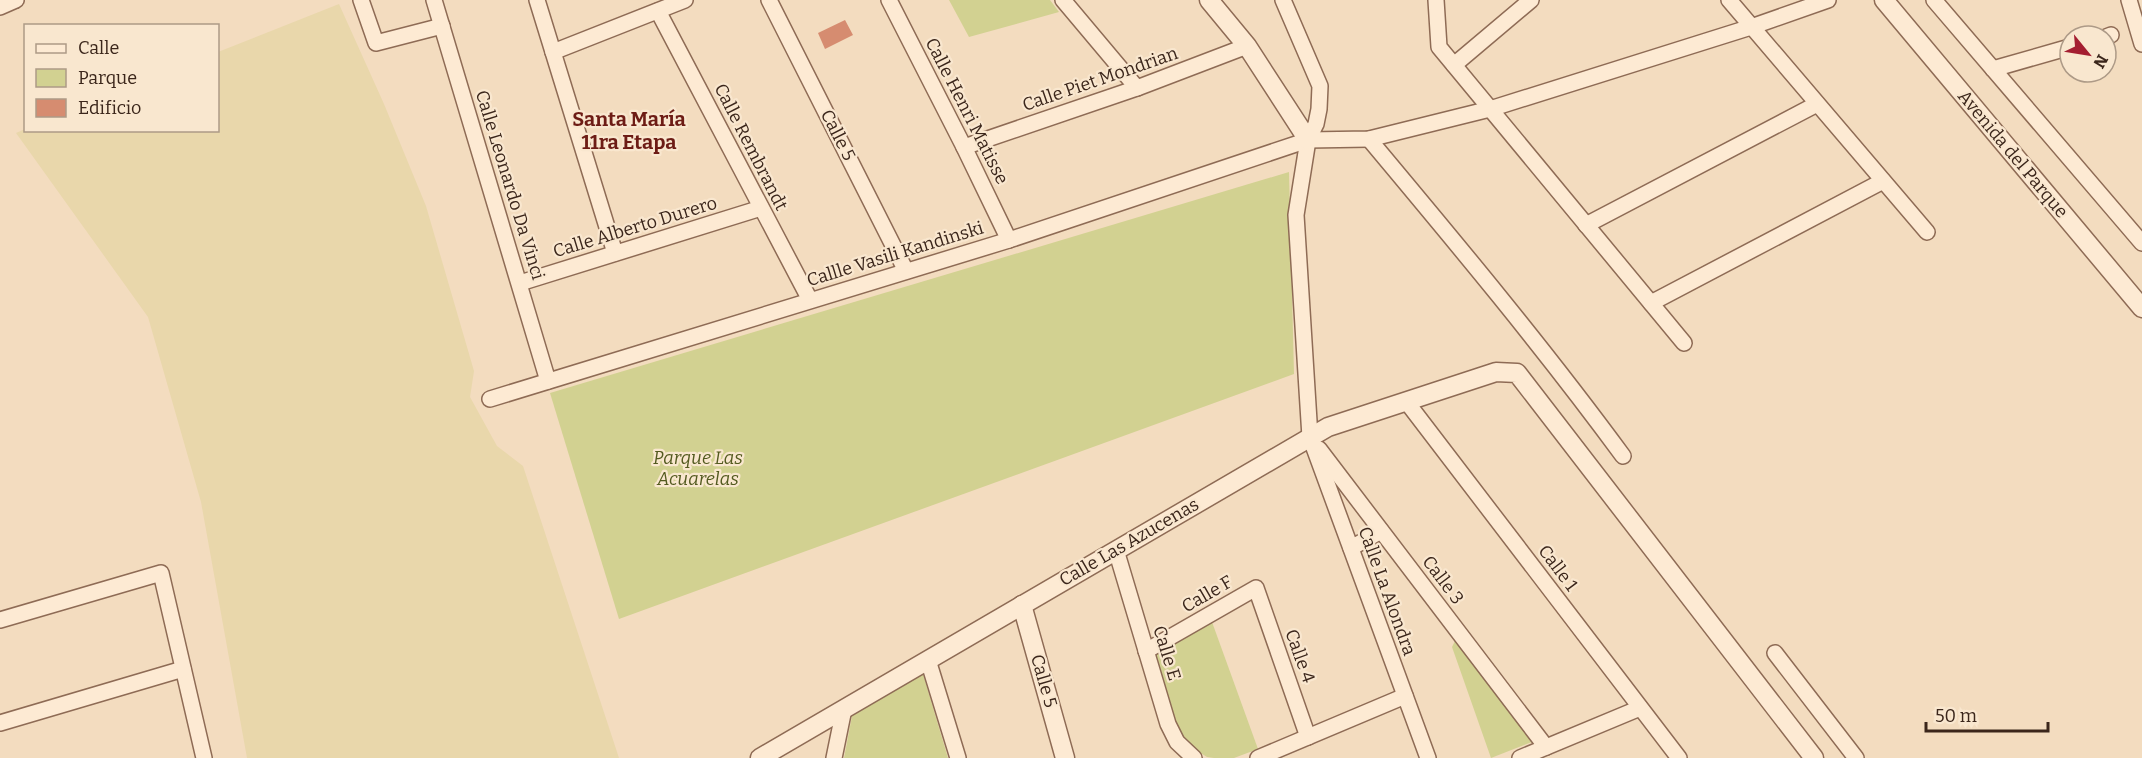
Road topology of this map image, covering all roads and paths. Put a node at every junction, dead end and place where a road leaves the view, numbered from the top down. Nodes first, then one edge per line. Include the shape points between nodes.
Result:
1 (16, 0) edge
2 (361, 0) edge
3 (434, 0) edge
4 (537, 0) edge
5 (685, 0) edge
6 (769, 0) edge
7 (889, 0) edge
8 (1063, 0) edge
9 (1209, 0) edge
10 (1283, 0) edge
11 (1436, 0) edge
12 (1531, 0) edge
13 (1729, 0) edge
14 (1828, 0) edge
15 (1884, 0) edge
16 (1934, 0) edge
17 (2129, 0) edge
18 (0, 6) edge
19 (658, 10) junction
20 (441, 26) junction
21 (1751, 27) junction
22 (2142, 44) edge
23 (1247, 46) junction
24 (2058, 50) edge
25 (553, 52) junction
26 (1454, 65) junction
27 (1993, 69) junction
28 (1137, 88) junction
29 (1817, 104) junction
30 (1490, 109) junction
31 (1369, 139) junction
32 (1308, 140) junction
33 (964, 147) junction
34 (1883, 181) junction
35 (761, 208) junction
36 (1586, 225) junction
37 (1927, 232) dead end
38 (1009, 240) junction
39 (2142, 243) edge
40 (615, 254) junction
41 (906, 271) junction
42 (520, 283) junction
43 (810, 300) junction
44 (1651, 303) junction
45 (2142, 308) edge
46 (1684, 343) dead end
47 (548, 381) junction
48 (490, 399) dead end
49 (1406, 401) junction
50 (1310, 437) junction
51 (1623, 456) dead end
52 (1381, 531) junction
53 (1351, 549) junction
54 (1116, 550) junction
55 (1256, 588) joint
56 (1022, 605) junction
57 (0, 620) edge
58 (1146, 651) junction
59 (1775, 653) dead end
60 (928, 660) junction
61 (183, 669) junction
62 (1405, 696) junction
63 (1640, 708) junction
64 (844, 709) junction
65 (0, 723) edge
66 (1308, 737) junction
67 (1546, 747) junction
68 (1066, 757) edge
69 (204, 758) edge
70 (760, 758) edge
71 (834, 758) edge
72 (958, 758) edge
73 (1194, 758) edge
74 (1258, 758) edge
75 (1428, 758) edge
76 (1520, 758) edge
77 (1678, 758) edge
78 (1814, 758) edge
79 (1856, 758) edge

1 - 18 street
2 - 20 street via 376,43
3 - 20 street, Calle Leonardo Da Vinci
4 - 25 street
5 - 19 street
6 - 41 street, Calle 5
7 - 33 street, Calle Henri Matisse
8 - 28 street
9 - 23 street
10 - 32 street, Calle La Alondra via 1320,86 1317,116
11 - 26 street via 1439,47
12 - 26 street
13 - 21 street
14 - 21 street, Callle Vasili Kandinski
15 - 45 street, Avenida del Parque
16 - 27 street
17 - 22 street
19 - 25 street
19 - 35 street, Calle Rembrandt
20 - 42 street, Calle Leonardo Da Vinci
21 - 29 street
21 - 30 street, Callle Vasili Kandinski
23 - 28 street, Calle Piet Mondrian
23 - 32 street
24 - 27 street
25 - 40 street
26 - 30 street
27 - 39 street
28 - 33 street, Calle Piet Mondrian
29 - 34 street
29 - 36 street
30 - 31 street, Callle Vasili Kandinski
30 - 36 street
31 - 32 street, Callle Vasili Kandinski
31 - 51 street via 1485,277
32 - 38 street, Callle Vasili Kandinski
32 - 50 street, Calle La Alondra via 1296,215
33 - 38 street, Calle Henri Matisse
34 - 37 street
34 - 44 street
35 - 40 street, Calle Alberto Durero
35 - 43 street, Calle Rembrandt
36 - 44 street
38 - 41 street, Callle Vasili Kandinski
40 - 42 street, Calle Alberto Durero
41 - 43 street, Callle Vasili Kandinski
42 - 47 street, Calle Leonardo Da Vinci
43 - 47 street, Callle Vasili Kandinski
44 - 46 street
47 - 48 street, Callle Vasili Kandinski
49 - 50 street, Calle Las Azucenas via 1328,426
49 - 63 street, Calle 1
49 - 78 street, Calle Las Azucenas via 1496,372 1517,373
50 - 52 street, Calle 3
50 - 53 street, Calle La Alondra
50 - 54 street, Calle Las Azucenas
52 - 53 street
52 - 67 street, Calle 3
53 - 62 street, Calle La Alondra
54 - 56 street, Calle Las Azucenas
54 - 58 street, Calle E
55 - 58 street, Calle F
55 - 66 street, Calle 4
56 - 60 street, Calle Las Azucenas
56 - 68 street, Calle 5
57 - 61 street via 161,573
58 - 73 street, Calle E via 1168,724 1177,742
59 - 79 street
60 - 64 street, Calle Las Azucenas
60 - 72 street
61 - 65 street
61 - 69 street
62 - 66 street
62 - 75 street, Calle La Alondra
63 - 67 street
63 - 77 street, Calle 1
64 - 70 street, Calle Las Azucenas
64 - 71 street
66 - 74 street
67 - 76 street

